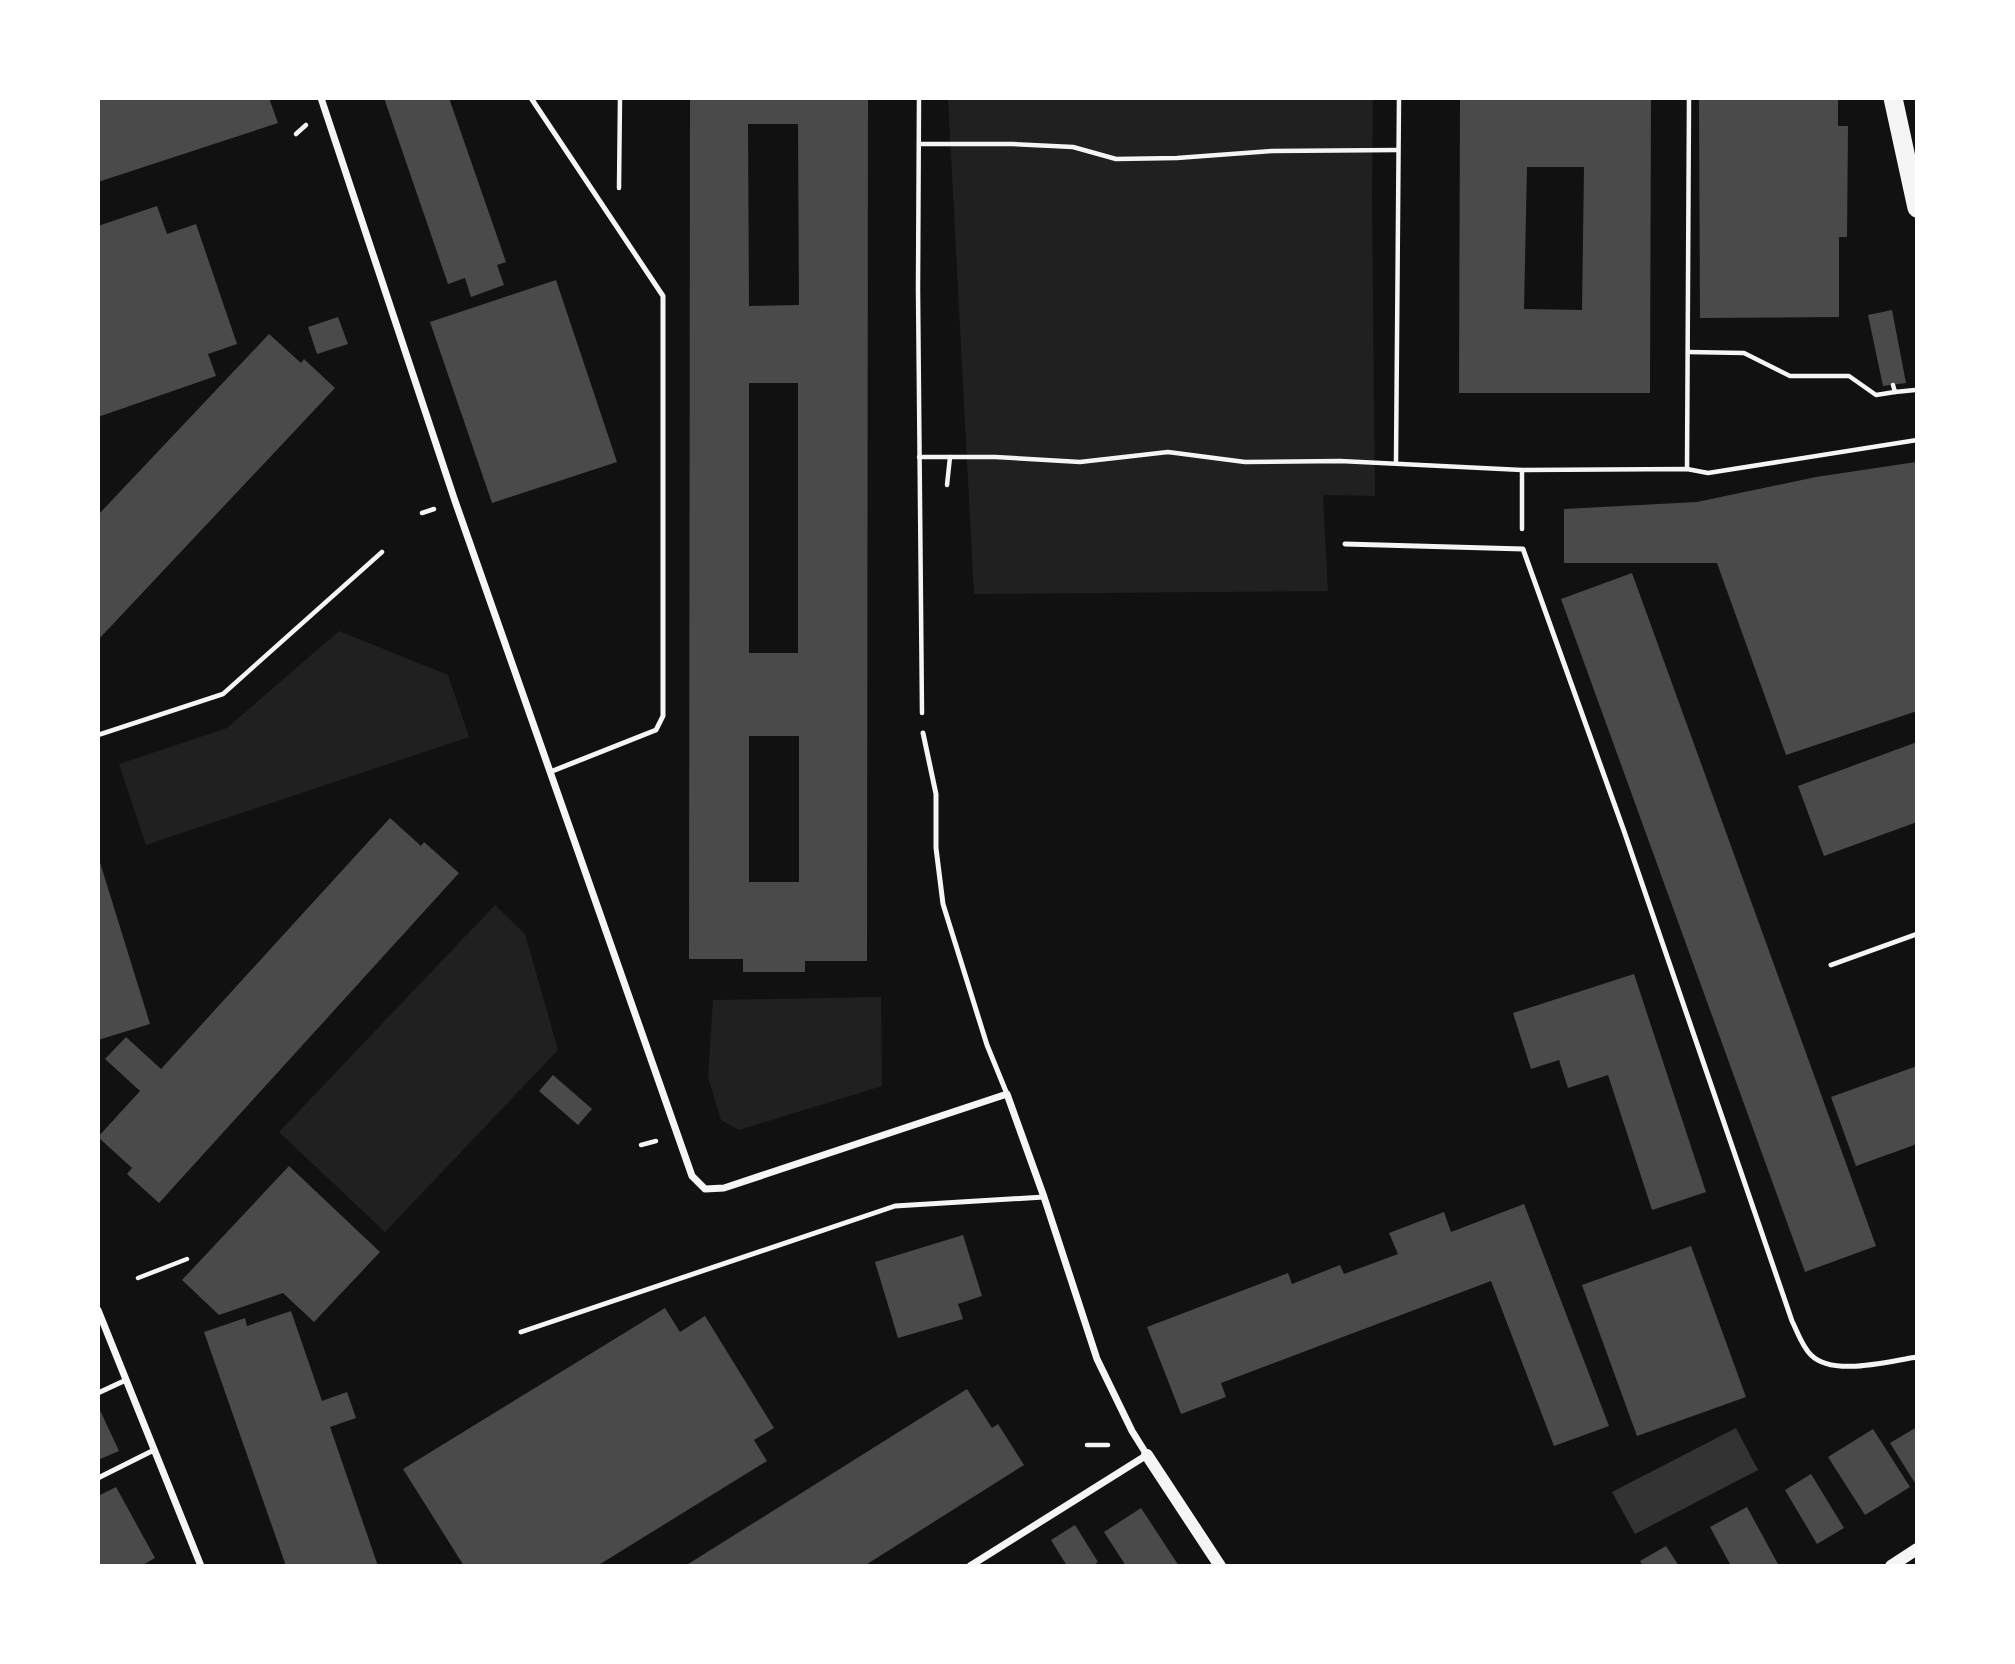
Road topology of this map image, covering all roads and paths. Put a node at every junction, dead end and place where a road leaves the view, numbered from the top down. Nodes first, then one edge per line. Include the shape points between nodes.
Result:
1 (321, 98) edge
2 (531, 98) edge
3 (620, 98) edge
4 (919, 98) edge
5 (1399, 98) edge
6 (1689, 98) edge
7 (1893, 98) edge
8 (919, 144) junction
9 (1398, 150) junction
10 (1917, 208) edge
11 (618, 231) junction
12 (1688, 352) junction
13 (1893, 385) dead end
14 (1915, 390) dead end
15 (1895, 392) junction
16 (1917, 440) edge
17 (919, 457) junction
18 (950, 457) junction
19 (1396, 462) junction
20 (1687, 469) junction
21 (1522, 470) junction
22 (947, 485) dead end
23 (1345, 544) dead end
24 (1523, 549) junction
25 (382, 552) dead end
26 (923, 733) joint
27 (98, 735) edge
28 (549, 772) junction
29 (1917, 934) edge
30 (1831, 965) dead end
31 (1007, 1094) junction
32 (1044, 1197) junction
33 (187, 1259) dead end
34 (138, 1278) dead end
35 (98, 1310) edge
36 (520, 1332) dead end
37 (1917, 1357) edge
38 (126, 1380) junction
39 (98, 1393) edge
40 (1087, 1445) dead end
41 (1108, 1445) dead end
42 (154, 1450) junction
43 (1147, 1455) junction
44 (98, 1478) edge
45 (1917, 1549) edge
46 (1907, 1562) edge
47 (201, 1566) edge
48 (970, 1566) edge
49 (1220, 1566) edge
50 (1891, 1566) edge

1 - 28 street
2 - 11 lane
3 - 11 path
4 - 8 path
5 - 9 path
6 - 12 path
7 - 10 highway
8 - 9 path via 1073,147 1116,159 1272,150
8 - 17 path
9 - 19 path
11 - 28 lane via 663,296 663,716 656,730
12 - 15 path via 1744,353 1790,376 1849,376 1876,395
12 - 20 path
13 - 15 path
14 - 15 path
16 - 20 path via 1708,473
17 - 18 path
17 - 26 path
18 - 19 path via 1080,462 1168,452 1245,462
18 - 22 path
19 - 21 path
20 - 21 path
21 - 24 path
23 - 24 lane
24 - 37 lane via 1803,1346 1825,1363 1853,1367
25 - 27 path via 223,694
26 - 31 lane via 936,794 943,904
28 - 31 street via 692,1176 705,1189 724,1188
29 - 30 lane
31 - 32 street
32 - 36 lane via 895,1206
32 - 43 street via 1097,1359
33 - 34 path
35 - 38 street
38 - 39 lane
38 - 42 street
40 - 41 path
42 - 44 lane
42 - 47 street
43 - 48 street
43 - 49 street
45 - 46 street
46 - 50 street

